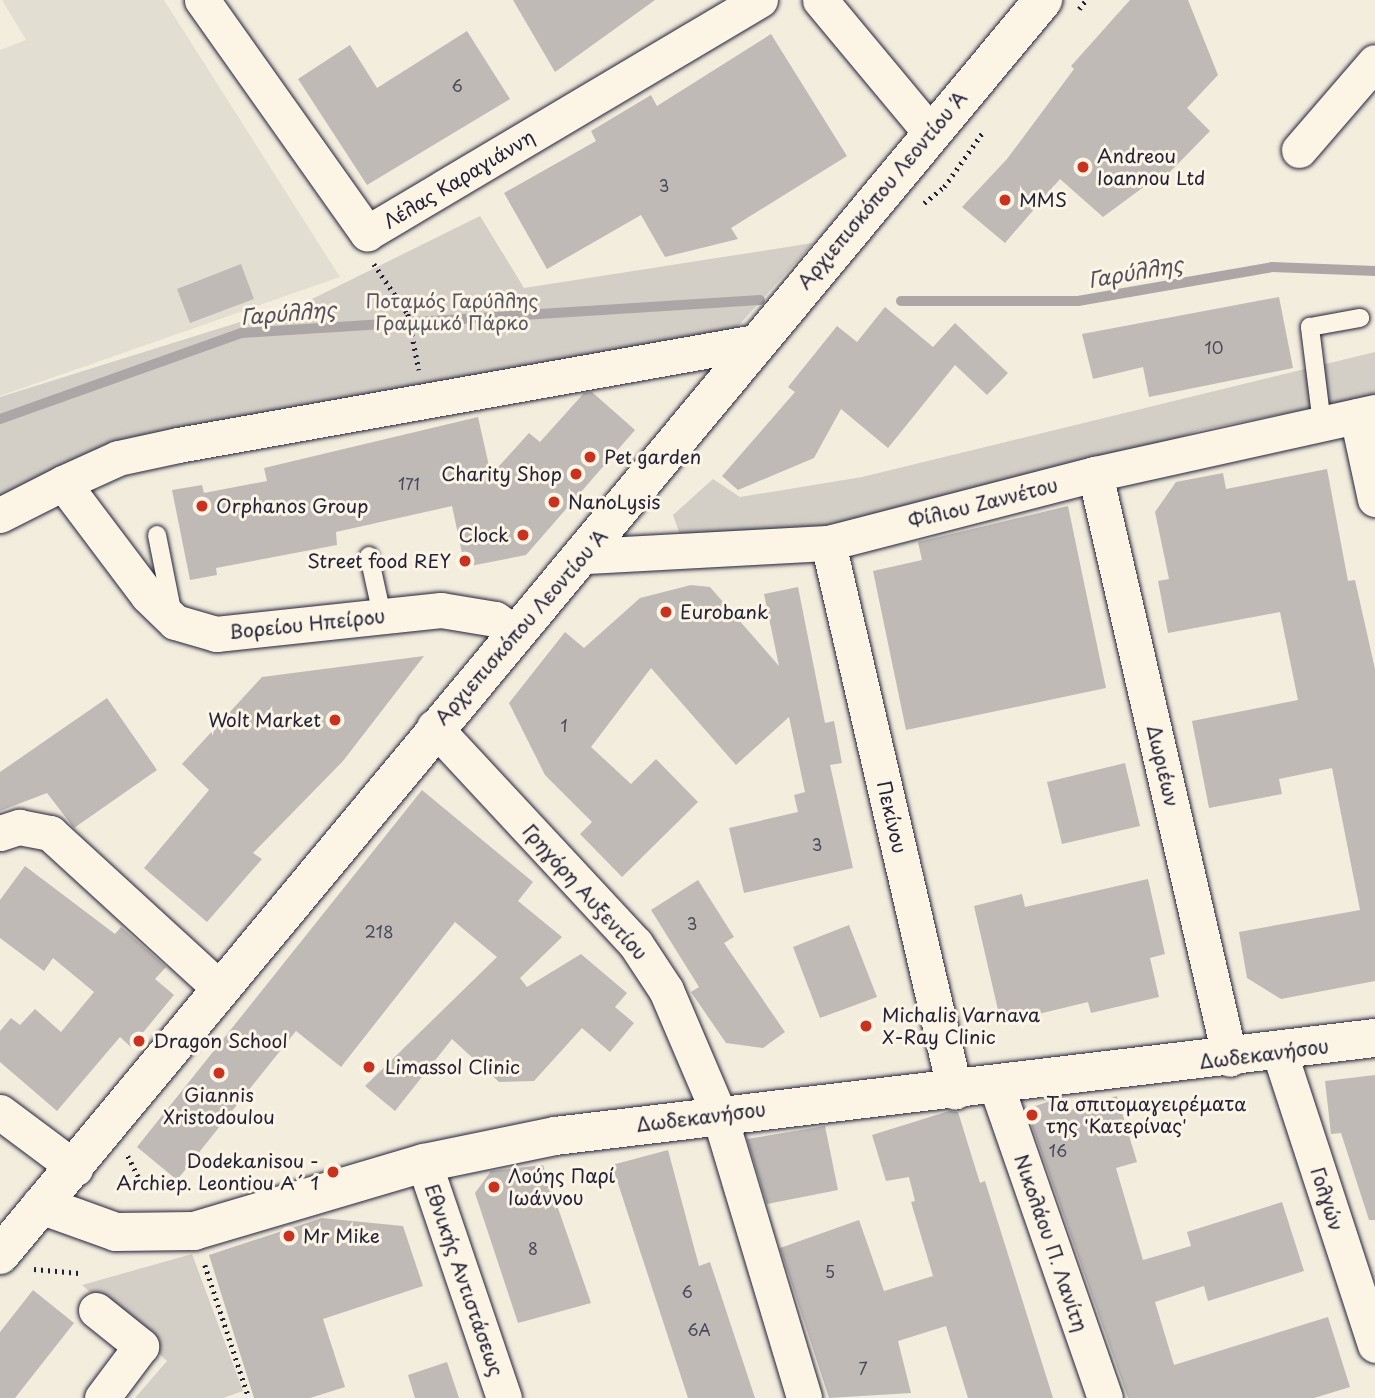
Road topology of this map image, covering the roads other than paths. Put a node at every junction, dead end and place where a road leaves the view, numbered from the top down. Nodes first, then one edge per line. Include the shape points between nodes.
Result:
1 (202, 0) edge
2 (760, 0) edge
3 (820, 0) edge
4 (1043, 0) edge
5 (1375, 62) edge
6 (930, 132) junction
7 (1299, 150) dead end
8 (1360, 318) dead end
9 (755, 342) junction
10 (1366, 414) edge
11 (1322, 424) junction
12 (1095, 474) junction
13 (63, 483) junction
14 (1375, 499) edge
15 (0, 515) edge
16 (157, 535) dead end
17 (828, 543) junction
18 (369, 556) dead end
19 (586, 556) junction
20 (382, 615) junction
21 (175, 622) junction
22 (516, 634) junction
23 (434, 727) junction
24 (0, 832) edge
25 (219, 988) junction
26 (1375, 1038) edge
27 (1280, 1054) junction
28 (1230, 1059) junction
29 (997, 1087) junction
30 (955, 1092) junction
31 (0, 1112) edge
32 (719, 1114) junction
33 (424, 1163) junction
34 (75, 1168) junction
35 (41, 1205) junction
36 (13, 1262) edge
37 (96, 1310) dead end
38 (1375, 1345) edge
39 (102, 1398) edge
40 (504, 1398) edge
41 (804, 1398) edge
42 (1105, 1398) edge

1 - 2 street, Λέλας Καραγιάννη via 367,233
3 - 6 street
4 - 6 main road, Αρχιεπισκόπου Λεοντίου Α΄
5 - 7 street
6 - 9 main road, Αρχιεπισκόπου Λεοντίου Α΄
8 - 11 lane via 1310,327
9 - 13 street via 178,445 118,458
9 - 19 main road, Αρχιεπισκόπου Λεοντίου Α΄
10 - 11 street, Φίλιου Ζαννέτου
10 - 14 street
11 - 12 street, Φίλιου Ζαννέτου
12 - 17 street, Φίλιου Ζαννέτου
12 - 28 street, Δωριέων
13 - 15 street
13 - 21 street, Βορείου Ηπείρου via 148,596
16 - 21 lane
17 - 19 street, Φίλιου Ζαννέτου
17 - 30 street, Πεκίνου
18 - 20 lane
19 - 22 main road, Αρχιεπισκόπου Λεοντίου Α΄
20 - 21 street, Βορείου Ηπείρου via 216,634
20 - 22 street, Βορείου Ηπείρου via 441,610 495,619
22 - 23 main road, Αρχιεπισκόπου Λεοντίου Α΄
23 - 25 main road, Αρχιεπισκόπου Λεοντίου Α΄
23 - 32 street, Γρηγόρη Αυξεντίου via 635,943 692,1041
24 - 25 street via 19,827 50,833
25 - 34 main road, Αρχιεπισκόπου Λεοντίου Α΄
26 - 27 main road, Δωδεκανήσου
27 - 28 main road, Δωδεκανήσου
27 - 38 street, Γολγών
28 - 29 main road, Δωδεκανήσου
29 - 30 main road, Δωδεκανήσου
29 - 42 street, Νικολάου Π. Λανίτη
30 - 32 main road, Δωδεκανήσου
31 - 34 street
32 - 33 main road, Δωδεκανήσου via 555,1136
32 - 41 street, Γρηγόρη Αυξεντίου
33 - 35 main road, Δωδεκανήσου via 194,1231 116,1233
33 - 40 street, Εθνικής Αντιστάσεως
34 - 35 main road, Αρχιεπισκόπου Λεοντίου Α΄
35 - 36 main road, Αρχιεπισκόπου Λεοντίου Α΄
37 - 39 street via 141,1346

